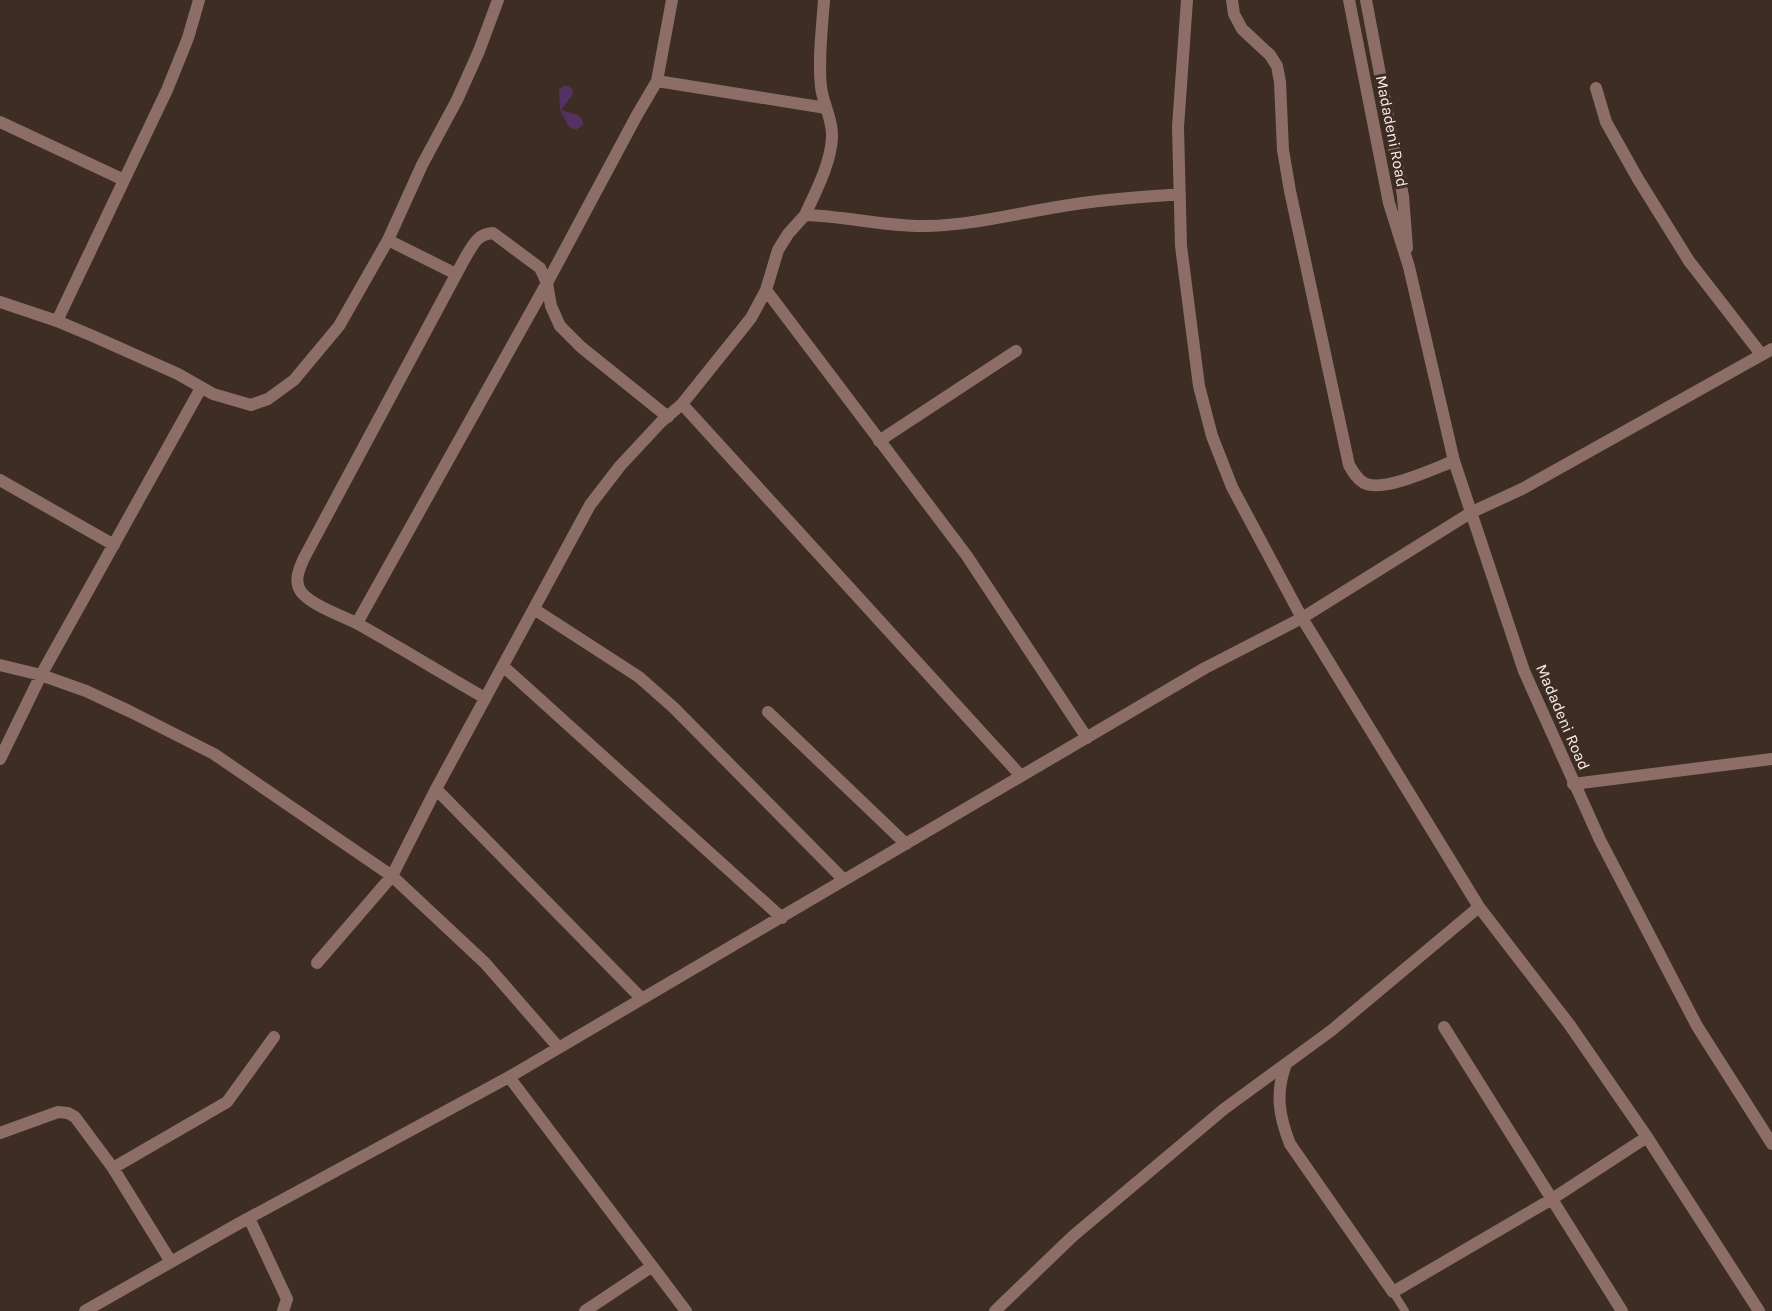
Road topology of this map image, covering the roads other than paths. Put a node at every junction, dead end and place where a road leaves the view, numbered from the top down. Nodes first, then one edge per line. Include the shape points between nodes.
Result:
1 (199, 0) edge
2 (498, 0) edge
3 (672, 0) edge
4 (824, 0) edge
5 (1187, 0) edge
6 (1232, 0) edge
7 (1349, 0) edge
8 (1366, 0) edge
9 (657, 81) junction
10 (1596, 87) dead end
11 (826, 108) junction
12 (0, 122) edge
13 (124, 180) junction
14 (1180, 194) junction
15 (805, 215) junction
16 (388, 240) junction
17 (1409, 267) junction
18 (456, 274) junction
19 (547, 283) junction
20 (766, 290) junction
21 (0, 302) edge
22 (57, 321) junction
23 (1016, 351) dead end
24 (1766, 351) edge
25 (201, 388) junction
26 (682, 404) junction
27 (668, 417) junction
28 (879, 441) junction
29 (1454, 461) junction
30 (0, 480) edge
31 (1472, 512) junction
32 (114, 545) junction
33 (534, 609) junction
34 (1302, 618) junction
35 (357, 623) junction
36 (0, 665) edge
37 (502, 666) junction
38 (41, 675) junction
39 (485, 698) junction
40 (768, 712) dead end
41 (1087, 738) junction
42 (0, 759) edge
43 (1772, 759) edge
44 (1021, 776) junction
45 (1574, 784) junction
46 (436, 789) junction
47 (906, 844) junction
48 (392, 876) junction
49 (844, 880) junction
50 (1479, 907) junction
51 (782, 918) junction
52 (316, 963) dead end
53 (642, 999) junction
54 (1444, 1027) dead end
55 (274, 1037) dead end
56 (559, 1048) junction
57 (1286, 1063) junction
58 (509, 1077) junction
59 (0, 1133) edge
60 (1647, 1137) junction
61 (1772, 1144) edge
62 (113, 1168) junction
63 (1552, 1199) junction
64 (249, 1218) junction
65 (171, 1262) junction
66 (651, 1267) junction
67 (1393, 1292) junction
68 (86, 1311) edge
69 (283, 1311) edge
70 (585, 1311) edge
71 (686, 1311) edge
72 (995, 1311) edge
73 (1405, 1311) edge
74 (1622, 1311) edge
75 (1759, 1311) edge

1 - 13 street via 167,90
2 - 16 street via 466,81
3 - 9 street
4 - 11 street via 819,69
5 - 14 street via 1178,127
6 - 29 street via 1242,29 1277,66 1290,190 1349,465 1365,484 1375,486
7 - 17 street, Madadeni Road via 1389,203
8 - 17 street, Madadeni Road via 1403,196
9 - 11 street
9 - 19 street
10 - 24 street via 1606,122 1689,261
11 - 15 street via 832,124 830,148
12 - 13 street
13 - 22 street
14 - 15 street via 1078,203 929,226
14 - 34 street via 1189,316 1199,386 1212,436 1232,487
15 - 20 street via 778,250
16 - 18 street
16 - 25 street via 339,326 294,380 268,399 251,405
17 - 29 street, Madadeni Road
18 - 19 street via 478,237 493,233 540,268
18 - 35 street via 297,574 303,594
19 - 27 street via 560,327
19 - 35 street
20 - 26 street via 751,318
20 - 28 street
21 - 22 street
22 - 25 street
23 - 28 street
24 - 31 street via 1522,489
25 - 32 street
26 - 27 street
26 - 44 street
27 - 33 street via 620,466 590,505
28 - 41 street via 967,556
29 - 31 street, Madadeni Road
30 - 32 street
31 - 34 street
31 - 45 street, Madadeni Road via 1524,671
32 - 38 street
33 - 37 street
33 - 49 street via 654,690
34 - 41 street via 1205,668
34 - 50 street
35 - 39 street
36 - 38 street
37 - 39 street
37 - 51 street
38 - 42 street
38 - 48 street via 86,691 214,754
39 - 46 street
40 - 47 street
41 - 44 street
43 - 45 street
44 - 47 street
45 - 61 street, Madadeni Road via 1697,1026
46 - 48 street
46 - 53 street
47 - 49 street
48 - 52 street
48 - 56 street via 485,963
49 - 51 street
50 - 57 street via 1332,1030
50 - 60 street via 1569,1024
51 - 53 street
53 - 56 street
54 - 63 street
55 - 62 street via 227,1102
56 - 58 street
57 - 67 street via 1278,1099 1281,1122 1290,1144
57 - 72 street via 1224,1109 1073,1236
58 - 64 street
58 - 66 street
59 - 62 street via 58,1112 68,1113 78,1120
60 - 63 street
60 - 75 street
62 - 65 street
63 - 67 street
63 - 74 street
64 - 65 street
64 - 69 street via 287,1299
65 - 68 street
66 - 70 street
66 - 71 street
67 - 73 lane

